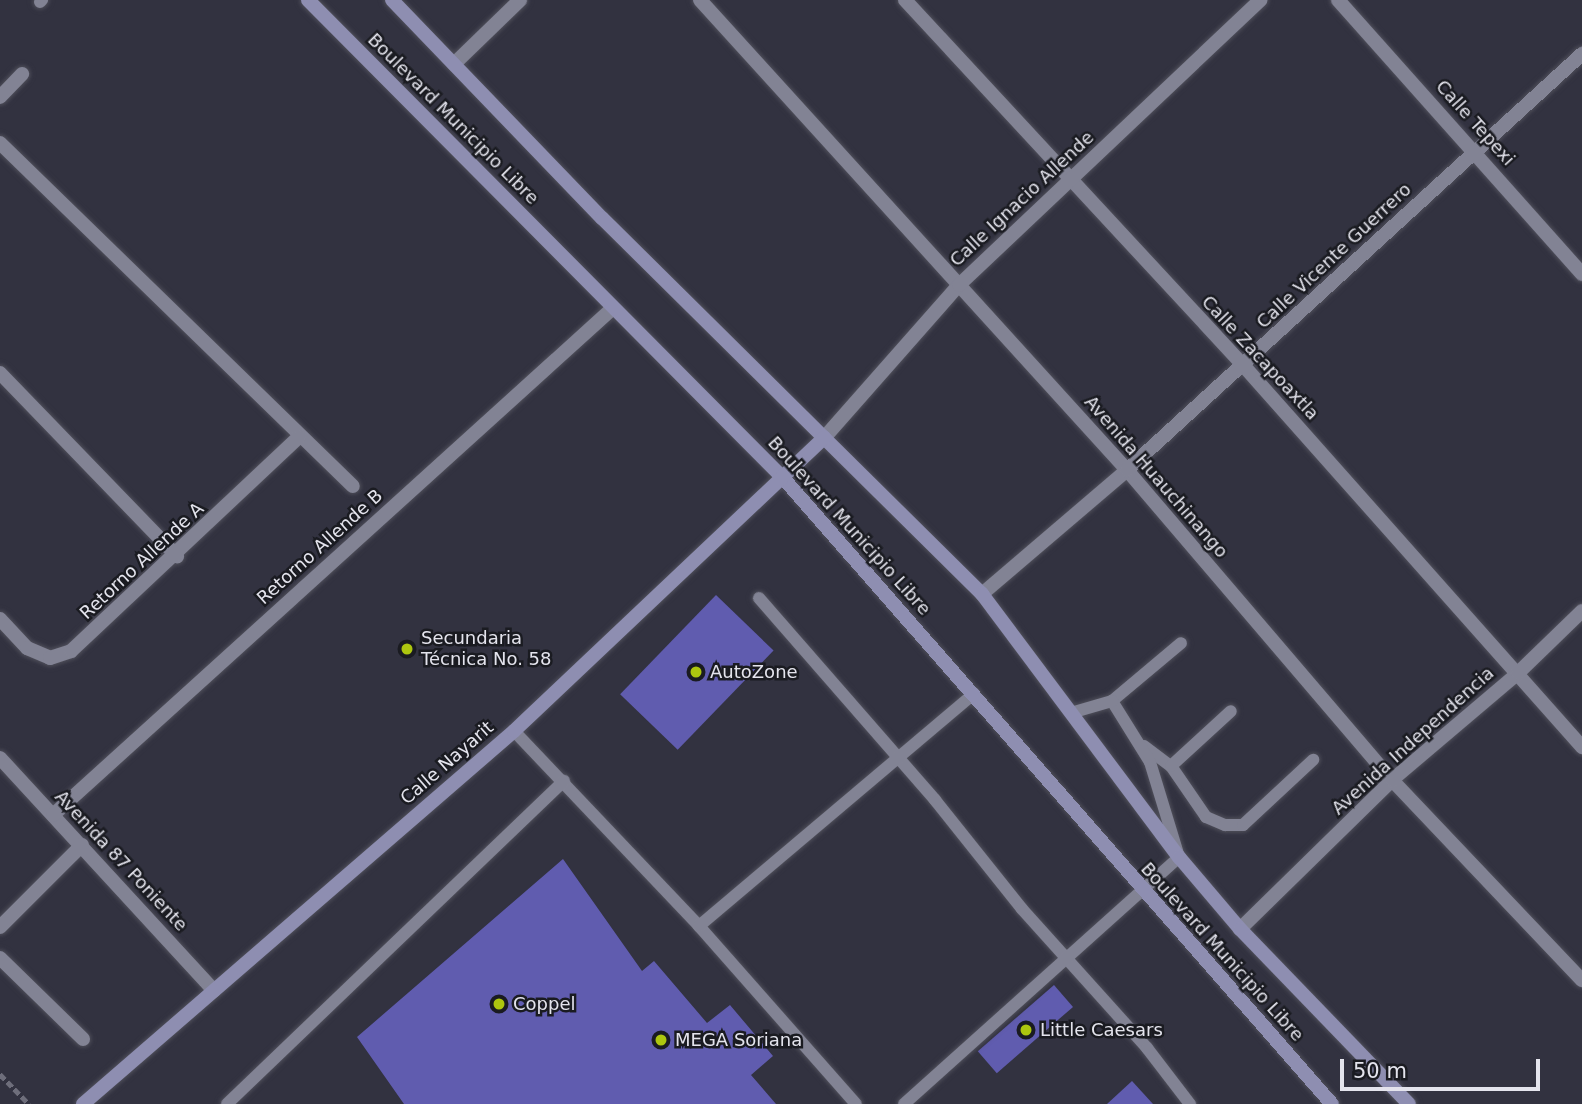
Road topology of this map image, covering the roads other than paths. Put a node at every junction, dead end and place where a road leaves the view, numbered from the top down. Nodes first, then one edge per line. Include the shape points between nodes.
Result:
1 (308, 0) edge
2 (392, 0) edge
3 (520, 0) edge
4 (700, 0) edge
5 (905, 0) edge
6 (1260, 0) edge
7 (1338, 0) edge
8 (1582, 54) edge
9 (454, 64) junction
10 (22, 74) dead end
11 (0, 97) edge
12 (0, 143) edge
13 (1475, 152) junction
14 (1069, 182) junction
15 (1582, 274) edge
16 (959, 285) junction
17 (613, 309) junction
18 (1243, 365) junction
19 (0, 373) edge
20 (299, 437) junction
21 (824, 438) junction
22 (1127, 470) junction
23 (784, 479) junction
24 (353, 486) dead end
25 (177, 556) junction
26 (982, 594) junction
27 (759, 598) dead end
28 (1582, 611) edge
29 (0, 619) edge
30 (1181, 643) dead end
31 (1518, 673) junction
32 (974, 694) junction
33 (1112, 701) junction
34 (1231, 711) dead end
35 (1071, 713) junction
36 (514, 731) junction
37 (1136, 739) junction
38 (1582, 747) edge
39 (0, 758) edge
40 (898, 759) junction
41 (1313, 760) dead end
42 (1171, 766) junction
43 (1392, 780) junction
44 (564, 781) junction
45 (53, 815) junction
46 (82, 845) junction
47 (1179, 857) junction
48 (1141, 891) junction
49 (699, 926) junction
50 (0, 927) edge
51 (1240, 929) junction
52 (1066, 956) junction
53 (0, 958) edge
54 (1582, 980) edge
55 (214, 990) junction
56 (82, 1039) dead end
57 (83, 1104) edge
58 (227, 1104) edge
59 (856, 1104) edge
60 (904, 1104) edge
61 (1190, 1104) edge
62 (1332, 1104) edge
63 (1409, 1104) edge

1 - 17 main road, Boulevard Municipio Libre
2 - 9 main road, Boulevard Municipio Libre
3 - 9 street
4 - 16 street, Avenida Huauchinango
5 - 14 street, Calle Zacapoaxtla
6 - 14 street, Calle Ignacio Allende
7 - 13 street, Calle Tepexi
8 - 13 street, Calle Vicente Guerrero
9 - 21 main road, Boulevard Municipio Libre
10 - 11 street
12 - 20 street
13 - 15 street, Calle Tepexi
13 - 18 street, Calle Vicente Guerrero
14 - 16 street, Calle Ignacio Allende
14 - 18 street, Calle Zacapoaxtla
16 - 21 street, Calle Ignacio Allende
16 - 22 street, Avenida Huauchinango
17 - 23 main road, Boulevard Municipio Libre
17 - 45 street, Retorno Allende B
18 - 22 street, Calle Vicente Guerrero
18 - 31 street, Calle Zacapoaxtla
19 - 25 street
20 - 24 street
20 - 25 street, Retorno Allende A
21 - 23 main road, Calle Nayarit
21 - 26 main road, Boulevard Municipio Libre
22 - 26 street, Calle Vicente Guerrero
22 - 43 street, Avenida Huauchinango
23 - 32 main road, Boulevard Municipio Libre
23 - 36 main road, Calle Nayarit
25 - 29 street, Retorno Allende A via 71,652 50,658 27,648
26 - 35 main road, Boulevard Municipio Libre
27 - 40 lane
28 - 31 street, Avenida Independencia
30 - 33 lane
31 - 38 street, Calle Zacapoaxtla
31 - 43 street, Avenida Independencia
32 - 40 lane
32 - 48 main road, Boulevard Municipio Libre
33 - 35 lane
33 - 37 lane
34 - 42 lane
35 - 47 main road, Boulevard Municipio Libre
36 - 44 lane
36 - 55 main road, Calle Nayarit
37 - 42 lane
37 - 47 lane via 1150,762
39 - 45 street, Avenida 87 Poniente
40 - 49 lane
40 - 52 lane
41 - 42 lane via 1243,825 1225,825 1206,817
43 - 51 street, Avenida Independencia
43 - 54 street, Avenida Huauchinango
44 - 49 lane
44 - 58 lane
45 - 46 street, Avenida 87 Poniente
46 - 50 street
46 - 55 street, Avenida 87 Poniente
47 - 48 lane
47 - 51 main road, Boulevard Municipio Libre
48 - 52 lane
48 - 62 main road, Boulevard Municipio Libre
49 - 59 lane
51 - 63 main road, Boulevard Municipio Libre
52 - 60 lane
52 - 61 lane
53 - 56 street
55 - 57 main road, Calle Nayarit

